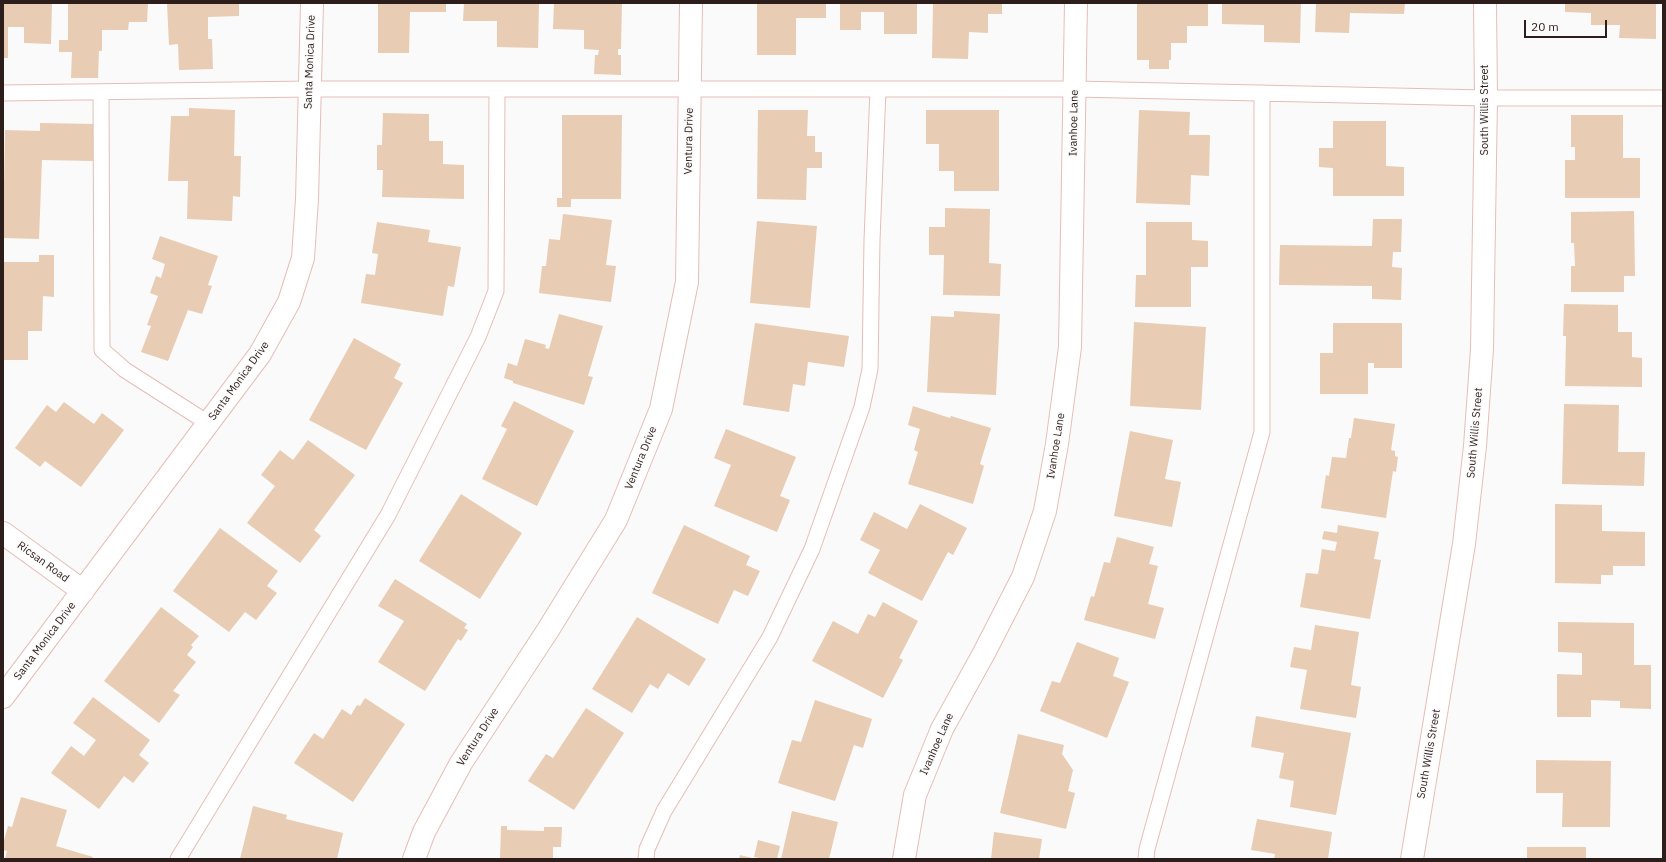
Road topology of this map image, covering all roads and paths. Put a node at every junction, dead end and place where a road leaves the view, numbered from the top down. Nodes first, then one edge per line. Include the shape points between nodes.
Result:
1 (312, 3) edge
2 (691, 3) edge
3 (1076, 3) edge
4 (1485, 3) edge
5 (310, 89) junction
6 (497, 89) junction
7 (878, 89) junction
8 (1075, 89) junction
9 (690, 90) junction
10 (101, 92) junction
11 (3, 93) edge
12 (1262, 93) junction
13 (1486, 98) junction
14 (1663, 98) edge
15 (208, 423) junction
16 (3, 533) edge
17 (83, 591) junction
18 (3, 697) edge
19 (178, 859) edge
20 (414, 859) edge
21 (646, 859) edge
22 (904, 859) edge
23 (1146, 859) edge
24 (1412, 859) edge

1 - 5 street, Santa Monica Drive
2 - 9 street, Ventura Drive
3 - 8 street, Ivanhoe Lane
4 - 13 street, South Willis Street
5 - 6 lane
5 - 10 lane
5 - 15 street, Santa Monica Drive via 303,258 289,302 260,354
6 - 9 lane
6 - 19 lane via 496,290 478,336 388,515
7 - 8 lane
7 - 9 lane
7 - 21 lane via 870,369 862,407 812,549 770,636 664,811 647,849
8 - 12 lane
8 - 22 street, Ivanhoe Lane via 1070,347 1045,511 1023,577 942,728 915,795
9 - 20 street, Ventura Drive via 688,282 661,409 616,520 461,763 424,832
10 - 11 lane
10 - 15 lane via 102,350 125,370
12 - 13 lane
12 - 23 lane via 1262,432
13 - 14 lane
13 - 24 street, South Willis Street via 1482,348 1475,446 1464,544
15 - 17 street, Santa Monica Drive
16 - 17 street, Ricsan Road
17 - 18 street, Santa Monica Drive

